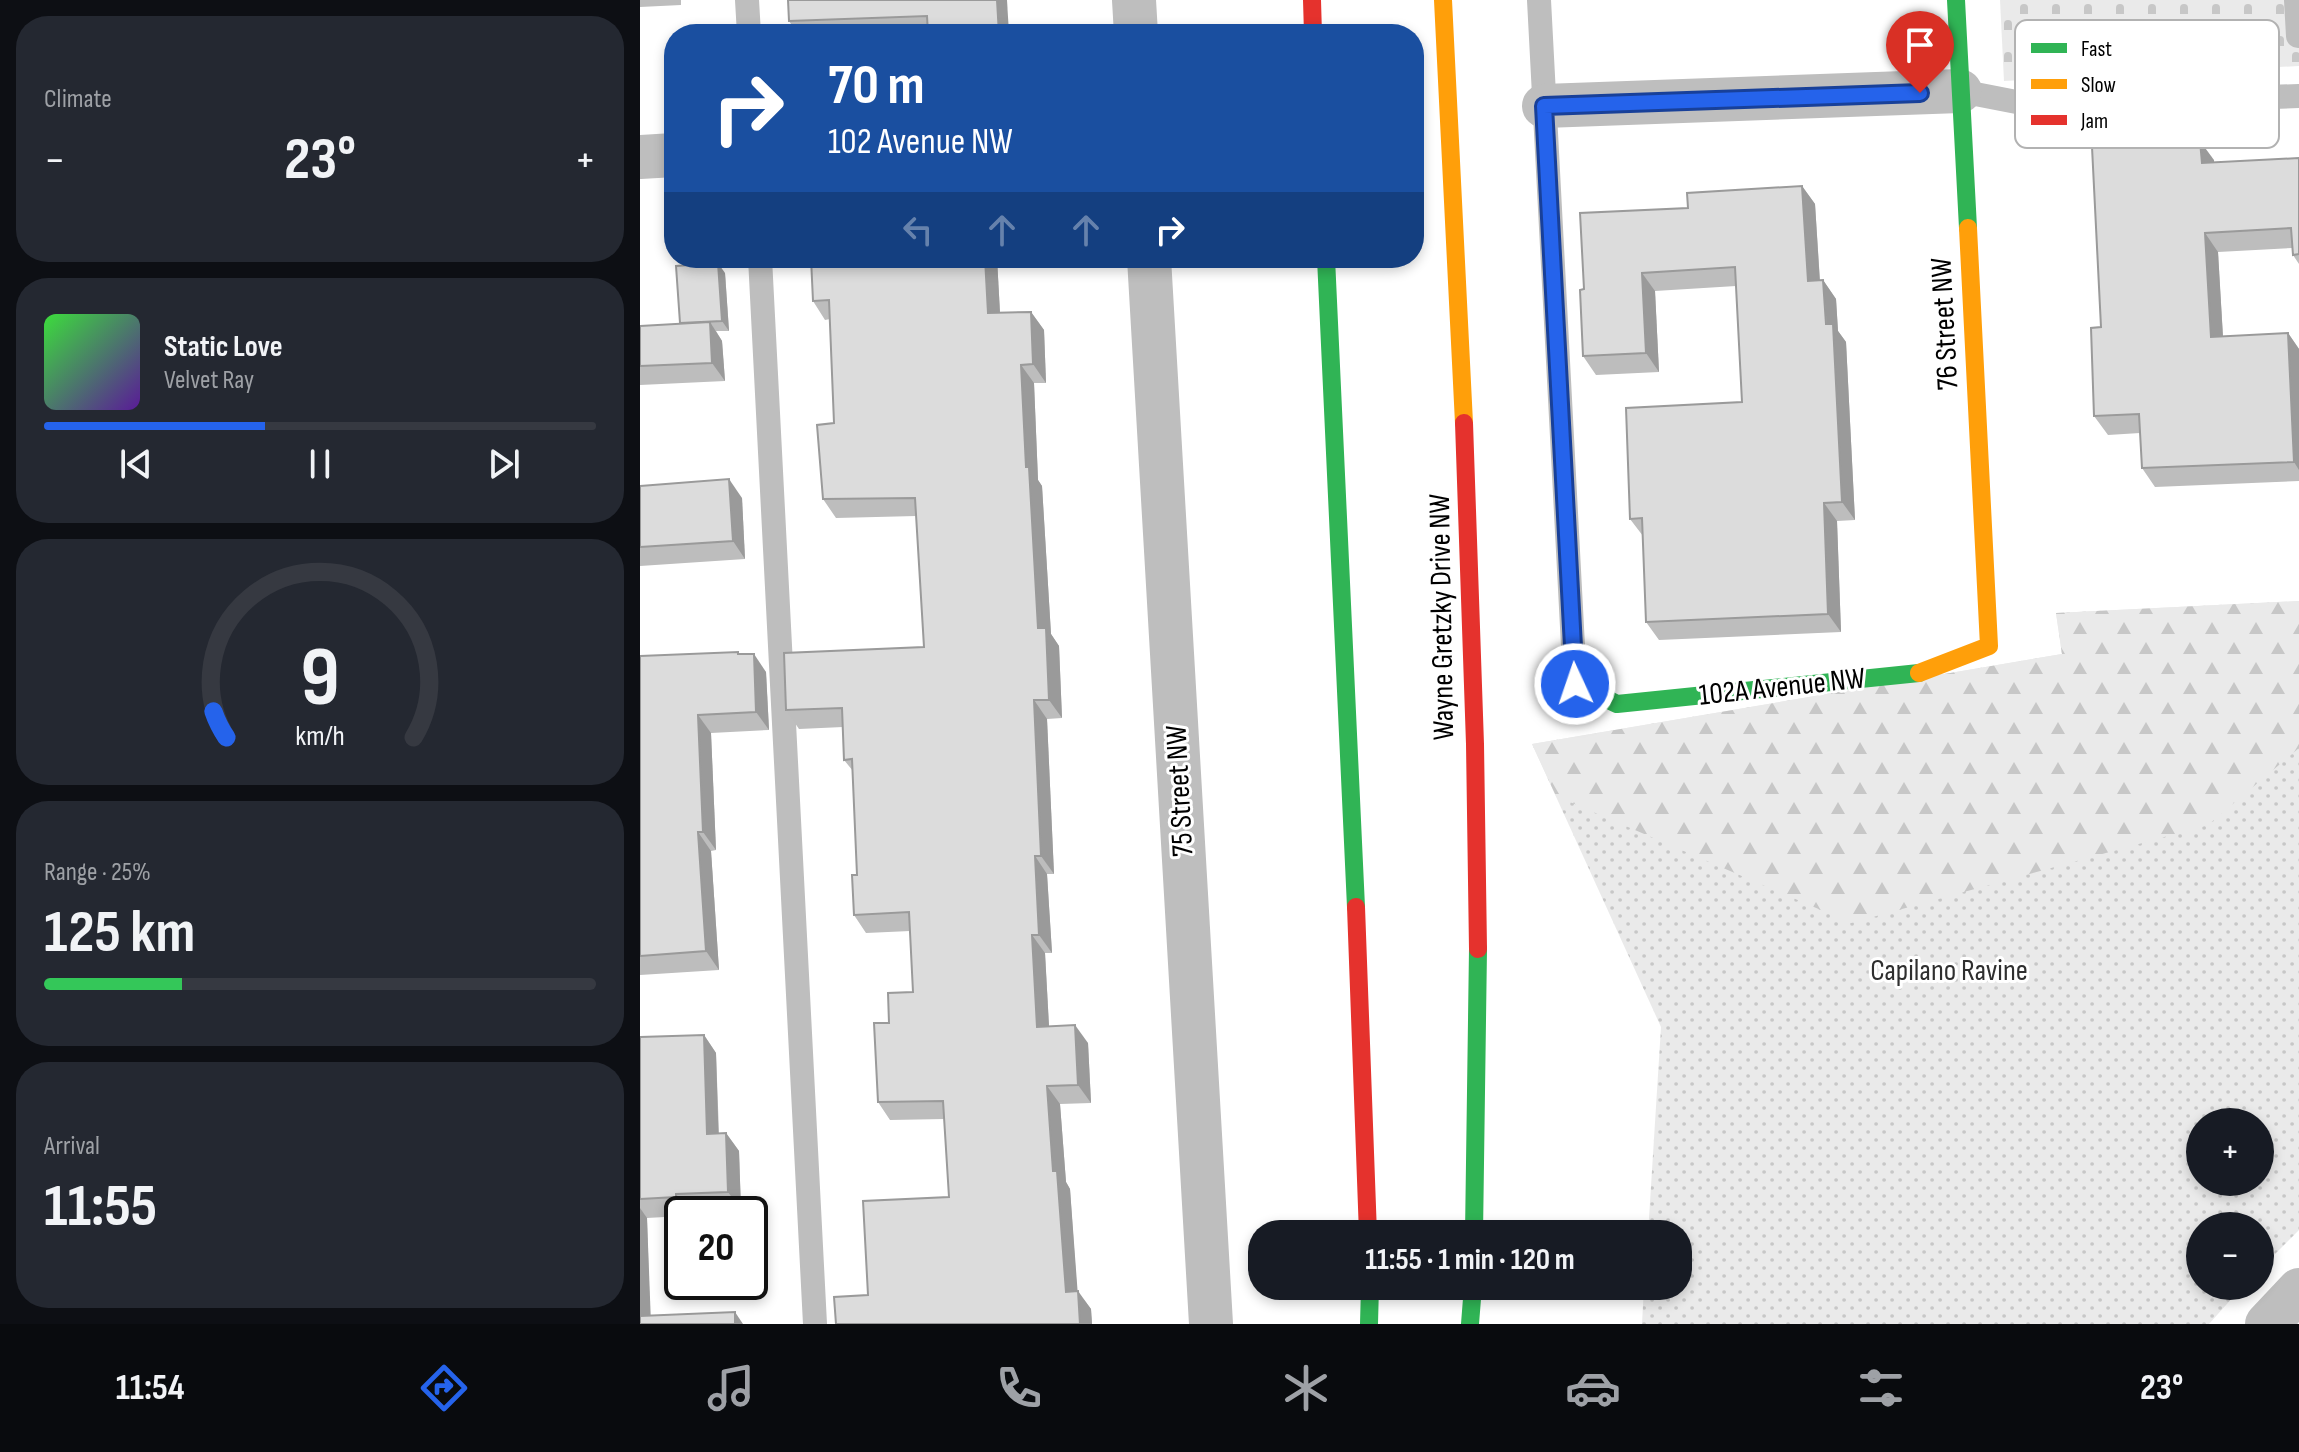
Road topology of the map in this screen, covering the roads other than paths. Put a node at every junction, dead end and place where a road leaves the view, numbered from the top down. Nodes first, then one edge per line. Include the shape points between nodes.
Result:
1 (747, 0) edge
2 (1134, 0) edge
3 (1312, 0) edge
4 (1443, 0) edge
5 (1539, 0) edge
6 (1956, 0) edge
7 (2296, 0) edge
8 (748, 24) edge
9 (1135, 24) edge
10 (1313, 24) edge
11 (2298, 36) edge
12 (1960, 91) junction
13 (2299, 96) edge
14 (2279, 97) edge
15 (2015, 102) edge
16 (1544, 106) junction
17 (664, 156) edge
18 (640, 157) edge
19 (761, 268) edge
20 (1150, 268) edge
21 (1326, 268) edge
22 (1989, 646) joint
23 (1575, 684) joint
24 (1368, 1220) edge
25 (1474, 1220) edge
26 (2299, 1290) edge
27 (1370, 1300) edge
28 (1472, 1300) edge
29 (815, 1324) edge
30 (1211, 1324) edge
31 (1369, 1324) edge
32 (1470, 1324) edge
33 (2267, 1324) edge

1 - 8 lane
2 - 9 street
3 - 10 main road
4 - 25 main road, Wayne Gretzky Drive NW via 1470,580 1478,993
5 - 16 lane
6 - 12 main road, 76 Street NW
7 - 11 lane
12 - 15 lane
12 - 16 street
12 - 22 main road, 76 Street NW
13 - 14 lane
16 - 23 lane
17 - 18 street
19 - 29 lane
20 - 30 street, 75 Street NW
21 - 24 main road
22 - 23 main road, 102A Avenue NW via 1917,674 1617,704
26 - 33 street
27 - 31 main road
28 - 32 main road

